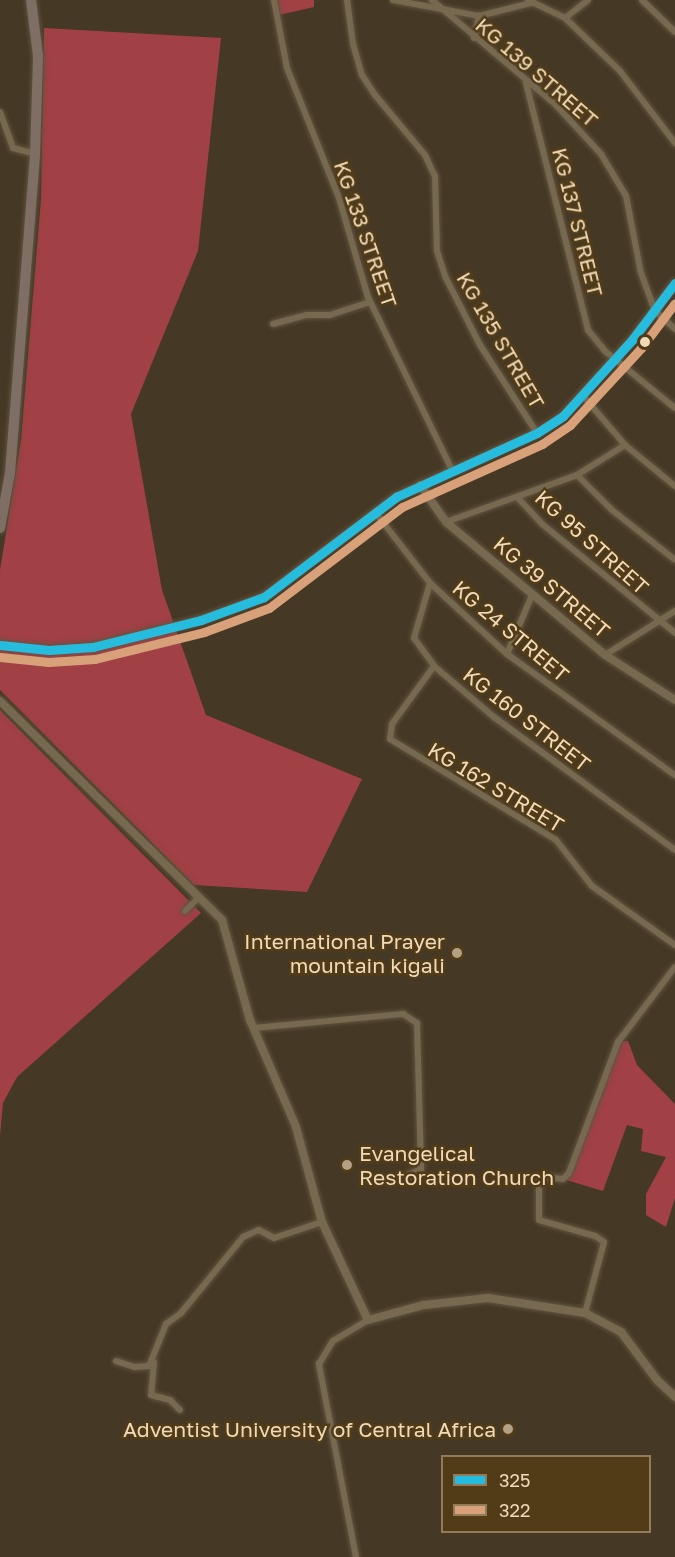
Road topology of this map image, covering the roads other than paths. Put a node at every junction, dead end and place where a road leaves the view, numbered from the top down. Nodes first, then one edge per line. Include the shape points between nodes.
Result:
1 (31, 0) edge
2 (274, 0) edge
3 (347, 0) edge
4 (393, 0) edge
5 (432, 0) edge
6 (588, 0) edge
7 (642, 0) edge
8 (529, 2) edge
9 (443, 12) junction
10 (479, 16) junction
11 (565, 18) junction
12 (675, 32) edge
13 (474, 38) junction
14 (525, 83) junction
15 (0, 111) edge
16 (675, 143) edge
17 (35, 154) junction
18 (675, 284) edge
19 (370, 302) junction
20 (655, 311) junction
21 (273, 324) dead end
22 (675, 329) edge
23 (616, 360) junction
24 (584, 397) junction
25 (675, 408) edge
26 (537, 433) junction
27 (625, 445) junction
28 (452, 470) junction
29 (577, 475) junction
30 (420, 485) junction
31 (675, 486) edge
32 (518, 497) junction
33 (375, 513) junction
34 (446, 522) junction
35 (0, 528) edge
36 (675, 560) edge
37 (430, 583) junction
38 (532, 595) junction
39 (675, 611) edge
40 (658, 622) junction
41 (675, 633) edge
42 (0, 645) edge
43 (507, 654) junction
44 (605, 655) junction
45 (434, 666) junction
46 (0, 700) edge
47 (675, 700) edge
48 (675, 775) edge
49 (675, 850) edge
50 (198, 897) junction
51 (184, 911) dead end
52 (675, 945) edge
53 (675, 967) edge
54 (254, 1028) junction
55 (408, 1175) dead end
56 (322, 1222) junction
57 (585, 1313) junction
58 (368, 1320) junction
59 (116, 1360) dead end
60 (154, 1361) junction
61 (145, 1368) junction
62 (152, 1380) junction
63 (151, 1395) junction
64 (675, 1397) edge
65 (147, 1402) dead end
66 (180, 1410) dead end
67 (356, 1557) edge

1 - 17 highway via 38,56
2 - 19 street, KG 133 STREET via 287,68 339,198
3 - 26 street, KG 135 STREET via 353,44 363,75 425,155 435,177 437,251 446,278 480,345
4 - 9 street
5 - 9 street, KG 139 STREET
6 - 11 street
7 - 12 street
8 - 10 street
8 - 11 street
9 - 10 street
9 - 13 street, KG 139 STREET
10 - 13 street
11 - 16 street via 620,71
13 - 14 street, KG 139 STREET
14 - 20 street, KG 139 STREET via 577,125 616,175 626,196 641,273
14 - 23 street, KG 137 STREET via 588,330
15 - 17 street via 13,148
17 - 35 highway via 10,473
18 - 20 street
19 - 21 street via 330,315 307,315
19 - 28 street, KG 133 STREET
20 - 22 street
20 - 23 street
23 - 24 street
23 - 25 street, KG 137 STREET
24 - 26 street
24 - 27 street
26 - 28 street
27 - 29 street
27 - 31 street
28 - 30 street
29 - 32 street
29 - 36 street via 612,510
30 - 33 street
30 - 34 street, KG 39 STREET
32 - 34 street
32 - 40 street, KG 95 STREET via 542,524
33 - 37 street, KG 24 STREET
33 - 42 street via 285,583 242,607 93,647 49,650
34 - 38 street, KG 39 STREET
37 - 43 street, KG 24 STREET
37 - 45 street, KG 160 STREET via 414,638
38 - 43 street
38 - 44 street, KG 39 STREET
39 - 40 street
40 - 41 street, KG 95 STREET
40 - 44 street
43 - 48 street, KG 24 STREET
44 - 47 street, KG 39 STREET
45 - 49 street, KG 160 STREET via 494,717
45 - 52 street, KG 162 STREET via 392,724 390,739 556,840 592,886
46 - 50 street
50 - 51 street
50 - 54 street via 217,914 228,932
53 - 57 street via 618,1042 569,1173 563,1179 544,1177 539,1181 539,1220 604,1242
54 - 55 street via 403,1014 417,1023 421,1169
54 - 56 street via 296,1127
56 - 58 street
56 - 60 street via 274,1238 259,1230 243,1237 181,1313 166,1324
57 - 58 street via 488,1298 424,1305
57 - 64 street via 621,1332
58 - 67 street via 333,1341 320,1364
59 - 61 street
60 - 61 street
60 - 62 street
61 - 62 street
62 - 63 street
63 - 65 street
63 - 66 street via 170,1400

